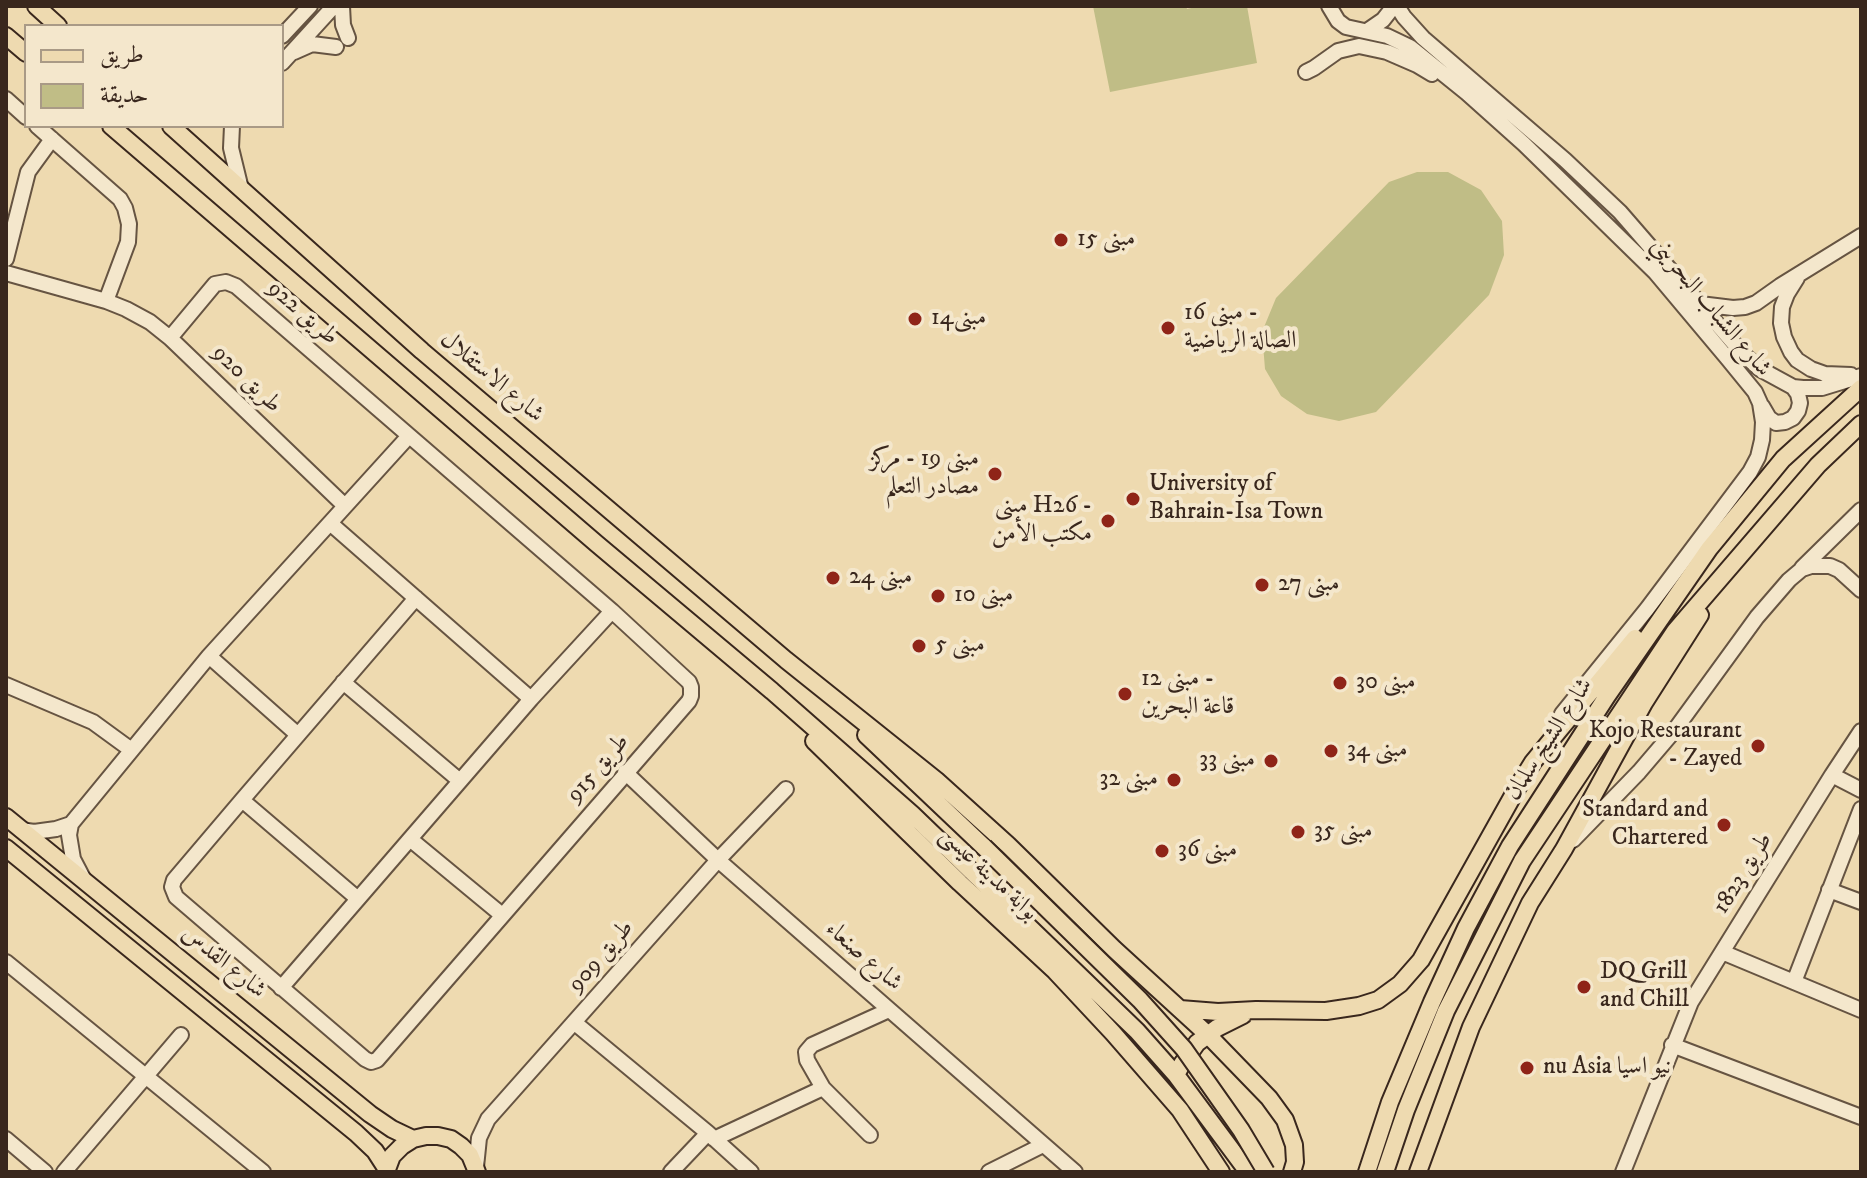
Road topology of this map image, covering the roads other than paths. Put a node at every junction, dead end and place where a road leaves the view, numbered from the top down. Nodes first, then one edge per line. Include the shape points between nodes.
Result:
1 (342, 6) edge
2 (1329, 6) edge
3 (1395, 6) edge
4 (39, 9) edge
5 (316, 13) edge
6 (58, 24) edge
7 (1367, 31) junction
8 (284, 35) edge
9 (6, 36) edge
10 (24, 51) edge
11 (286, 58) edge
12 (1306, 72) dead end
13 (6, 99) edge
14 (24, 115) edge
15 (1500, 121) junction
16 (39, 128) edge
17 (113, 128) edge
18 (173, 128) edge
19 (232, 128) edge
20 (52, 139) junction
21 (241, 189) junction
22 (1861, 236) edge
23 (6, 259) edge
24 (6, 273) edge
25 (1799, 274) junction
26 (106, 301) junction
27 (1700, 304) junction
28 (170, 338) junction
29 (1861, 375) edge
30 (1793, 387) junction
31 (1861, 388) edge
32 (1760, 403) junction
33 (1861, 424) edge
34 (408, 437) junction
35 (345, 506) junction
36 (1861, 510) edge
37 (330, 523) junction
38 (1743, 553) junction
39 (1802, 569) junction
40 (1681, 587) junction
41 (1861, 590) edge
42 (416, 598) junction
43 (612, 611) junction
44 (702, 631) junction
45 (209, 656) junction
46 (786, 660) junction
47 (343, 682) junction
48 (6, 685) edge
49 (531, 699) junction
50 (1861, 731) edge
51 (298, 735) junction
52 (130, 749) junction
53 (1533, 762) junction
54 (625, 772) junction
55 (1832, 775) junction
56 (460, 781) junction
57 (786, 789) dead end
58 (1861, 790) edge
59 (242, 800) junction
60 (1861, 809) edge
61 (6, 817) edge
62 (71, 824) junction
63 (21, 830) junction
64 (410, 839) junction
65 (6, 848) edge
66 (1564, 849) junction
67 (718, 860) junction
68 (84, 880) junction
69 (1829, 890) junction
70 (358, 899) junction
71 (1861, 902) edge
72 (502, 915) junction
73 (1722, 952) junction
74 (6, 962) edge
75 (1794, 982) junction
76 (281, 988) junction
77 (1180, 1009) junction
78 (889, 1010) junction
79 (1256, 1010) junction
80 (1861, 1010) edge
81 (575, 1023) junction
82 (1207, 1034) junction
83 (181, 1035) dead end
84 (1672, 1045) junction
85 (1176, 1075) junction
86 (145, 1077) junction
87 (823, 1088) junction
88 (1861, 1117) edge
89 (870, 1135) dead end
90 (711, 1136) junction
91 (6, 1139) edge
92 (413, 1139) junction
93 (1043, 1145) junction
94 (476, 1169) edge
95 (1242, 1169) edge
96 (1296, 1169) edge
97 (386, 1170) edge
98 (1420, 1170) edge
99 (45, 1172) edge
100 (64, 1172) edge
101 (263, 1172) edge
102 (671, 1172) edge
103 (751, 1172) edge
104 (989, 1172) edge
105 (1075, 1172) edge
106 (1221, 1172) edge
107 (1266, 1172) edge
108 (1367, 1172) edge
109 (1385, 1172) edge
110 (1623, 1172) edge

1 - 11 street via 342,42 312,44
2 - 7 street, شارع الشباب البحريني via 1342,24
3 - 7 street
3 - 27 street, شارع الشباب البحريني via 1423,38 1620,212
4 - 6 main road
5 - 8 street
5 - 11 street
7 - 15 street, شارع الشباب البحريني via 1410,47
9 - 10 main road
12 - 15 street via 1338,51 1370,46 1417,65
13 - 14 street
15 - 32 street, شارع الشباب البحريني via 1655,272
16 - 20 street
17 - 44 main road
18 - 21 main road, شارع الاستقلال
19 - 21 street
20 - 23 street via 28,172
20 - 26 street via 120,199 128,216 128,242
21 - 46 main road, شارع الاستقلال via 422,351
22 - 25 street
24 - 26 street, طريق 920
25 - 27 street via 1745,307
25 - 29 street via 1782,307 1781,323 1791,352 1825,374
26 - 28 street, طريق 920
27 - 30 street, شارع الشباب البحريني via 1743,354
28 - 34 street, طريق 922 via 215,284 231,283
28 - 35 street, طريق 920
29 - 30 street, شارع الشباب البحريني via 1822,388
30 - 32 street via 1800,403 1785,422 1769,418
31 - 40 main road, شارع الشيخ سلمان via 1783,459
32 - 53 street, شارع الشباب البحريني via 1762,440 1750,472 1560,717
33 - 38 main road, شارع الشيخ سلمان via 1818,465
34 - 35 street
34 - 43 street, طريق 915
35 - 37 street
36 - 39 street
37 - 42 street
37 - 45 street
38 - 66 main road via 1644,703
38 - 109 main road, شارع الشيخ سلمان via 1675,631 1522,861 1446,1011
39 - 41 street via 1830,566
39 - 66 street via 1757,617 1674,731
40 - 53 main road
40 - 108 main road, شارع الشيخ سلمان via 1503,860 1466,928 1390,1102
42 - 47 street, طريق 915
42 - 49 street
43 - 49 street
43 - 54 street, طريق 915 via 689,682 692,692
44 - 85 main road via 912,814 1106,999
44 - 106 main road, بوابة مدينة عيسى via 1055,971 1180,1110
45 - 51 street
45 - 52 street
46 - 77 main road via 936,780
46 - 107 main road, بوابة مدينة عيسى, bridge via 1130,990 1184,1049
47 - 51 street, طريق 915
47 - 56 street
48 - 52 street via 93,722
49 - 56 street
50 - 55 street, طريق 1823
51 - 59 street, طريق 915
52 - 62 street
53 - 79 main road via 1421,960 1400,984 1359,1006
54 - 67 street, شارع صنعاء
54 - 72 street, طريق 915
55 - 58 street
55 - 73 street, طريق 1823
56 - 64 street
57 - 67 street, طريق 909
59 - 70 street
59 - 76 street, طريق 915 via 174,880 173,892
60 - 69 street
61 - 63 main road, شارع القدس
62 - 63 street
62 - 68 street via 73,859
63 - 68 main road, شارع القدس
64 - 70 street
64 - 72 street
65 - 97 main road, شارع القدس via 356,1133
66 - 98 main road via 1530,903 1471,1027
67 - 78 street, شارع صنعاء
67 - 81 street, طريق 909
68 - 92 main road, شارع القدس via 370,1114
69 - 71 street
69 - 75 street
70 - 76 street
72 - 76 street, طريق 915 via 375,1062
73 - 75 street
73 - 84 street, طريق 1823
74 - 86 street
75 - 80 street
77 - 79 main road
77 - 82 main road
78 - 87 street via 806,1052
78 - 93 street, شارع صنعاء
79 - 82 main road
81 - 90 street
81 - 94 street, طريق 909 via 488,1119 479,1138
82 - 85 main road
82 - 96 main road via 1285,1120
83 - 86 street
84 - 88 street
84 - 110 street, طريق 1823
85 - 95 main road
86 - 100 street
86 - 101 street
87 - 89 street
87 - 90 street
90 - 102 street
90 - 103 street
91 - 99 street
92 - 94 main road via 451,1139 470,1155
92 - 97 main road via 392,1156
93 - 104 street
93 - 105 street, شارع صنعاء

